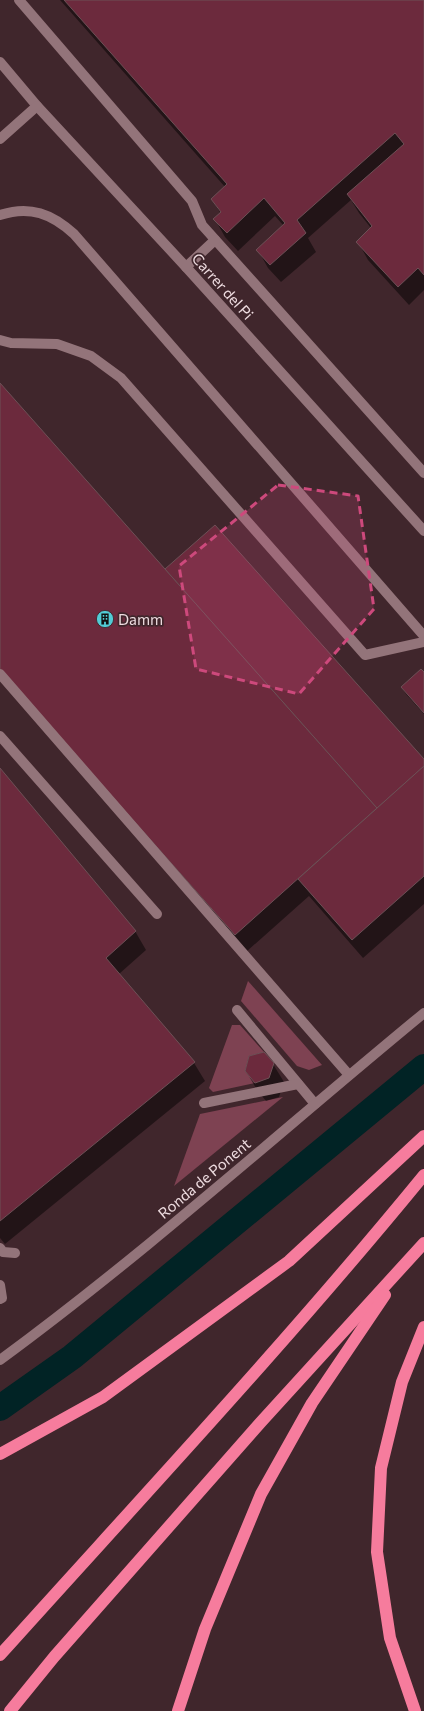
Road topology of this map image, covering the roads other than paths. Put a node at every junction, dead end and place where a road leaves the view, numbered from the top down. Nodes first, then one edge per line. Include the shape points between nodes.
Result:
1 (19, 0) edge
2 (0, 62) edge
3 (37, 106) junction
4 (0, 139) edge
5 (0, 215) edge
6 (215, 240) junction
7 (186, 267) junction
8 (0, 340) edge
9 (424, 473) edge
10 (424, 531) edge
11 (424, 636) edge
12 (424, 642) edge
13 (0, 674) edge
14 (0, 736) edge
15 (158, 914) dead end
16 (238, 1010) dead end
17 (424, 1013) edge
18 (349, 1075) junction
19 (298, 1084) junction
20 (204, 1103) dead end
21 (315, 1104) junction
22 (424, 1136) edge
23 (424, 1175) edge
24 (424, 1243) edge
25 (0, 1248) edge
26 (14, 1253) dead end
27 (408, 1260) junction
28 (0, 1285) edge
29 (0, 1299) edge
30 (424, 1327) edge
31 (0, 1360) edge
32 (0, 1454) edge
33 (0, 1655) edge
34 (10, 1711) edge
35 (178, 1711) edge
36 (415, 1711) edge

1 - 6 street via 192,202 202,225
2 - 3 street, Carrer del Pi
3 - 4 street
3 - 7 street, Carrer del Pi
5 - 11 street via 32,211 62,223 74,234
6 - 7 street
6 - 9 street
7 - 10 street, Carrer del Pi
8 - 12 street via 11,343 57,344 91,356 121,378 365,655
13 - 18 street
14 - 15 street
16 - 19 street
17 - 18 street, Ronda de Ponent
18 - 21 street, Ronda de Ponent
19 - 20 street
19 - 21 street
21 - 31 street, Ronda de Ponent via 195,1206
22 - 32 highway via 289,1261 103,1397
23 - 33 highway via 284,1340
24 - 27 highway
25 - 26 street via 3,1252
27 - 34 highway via 261,1422 54,1657
27 - 35 highway via 312,1403 261,1494 205,1629
28 - 29 street
30 - 36 highway via 402,1382 381,1468 377,1552 390,1638

